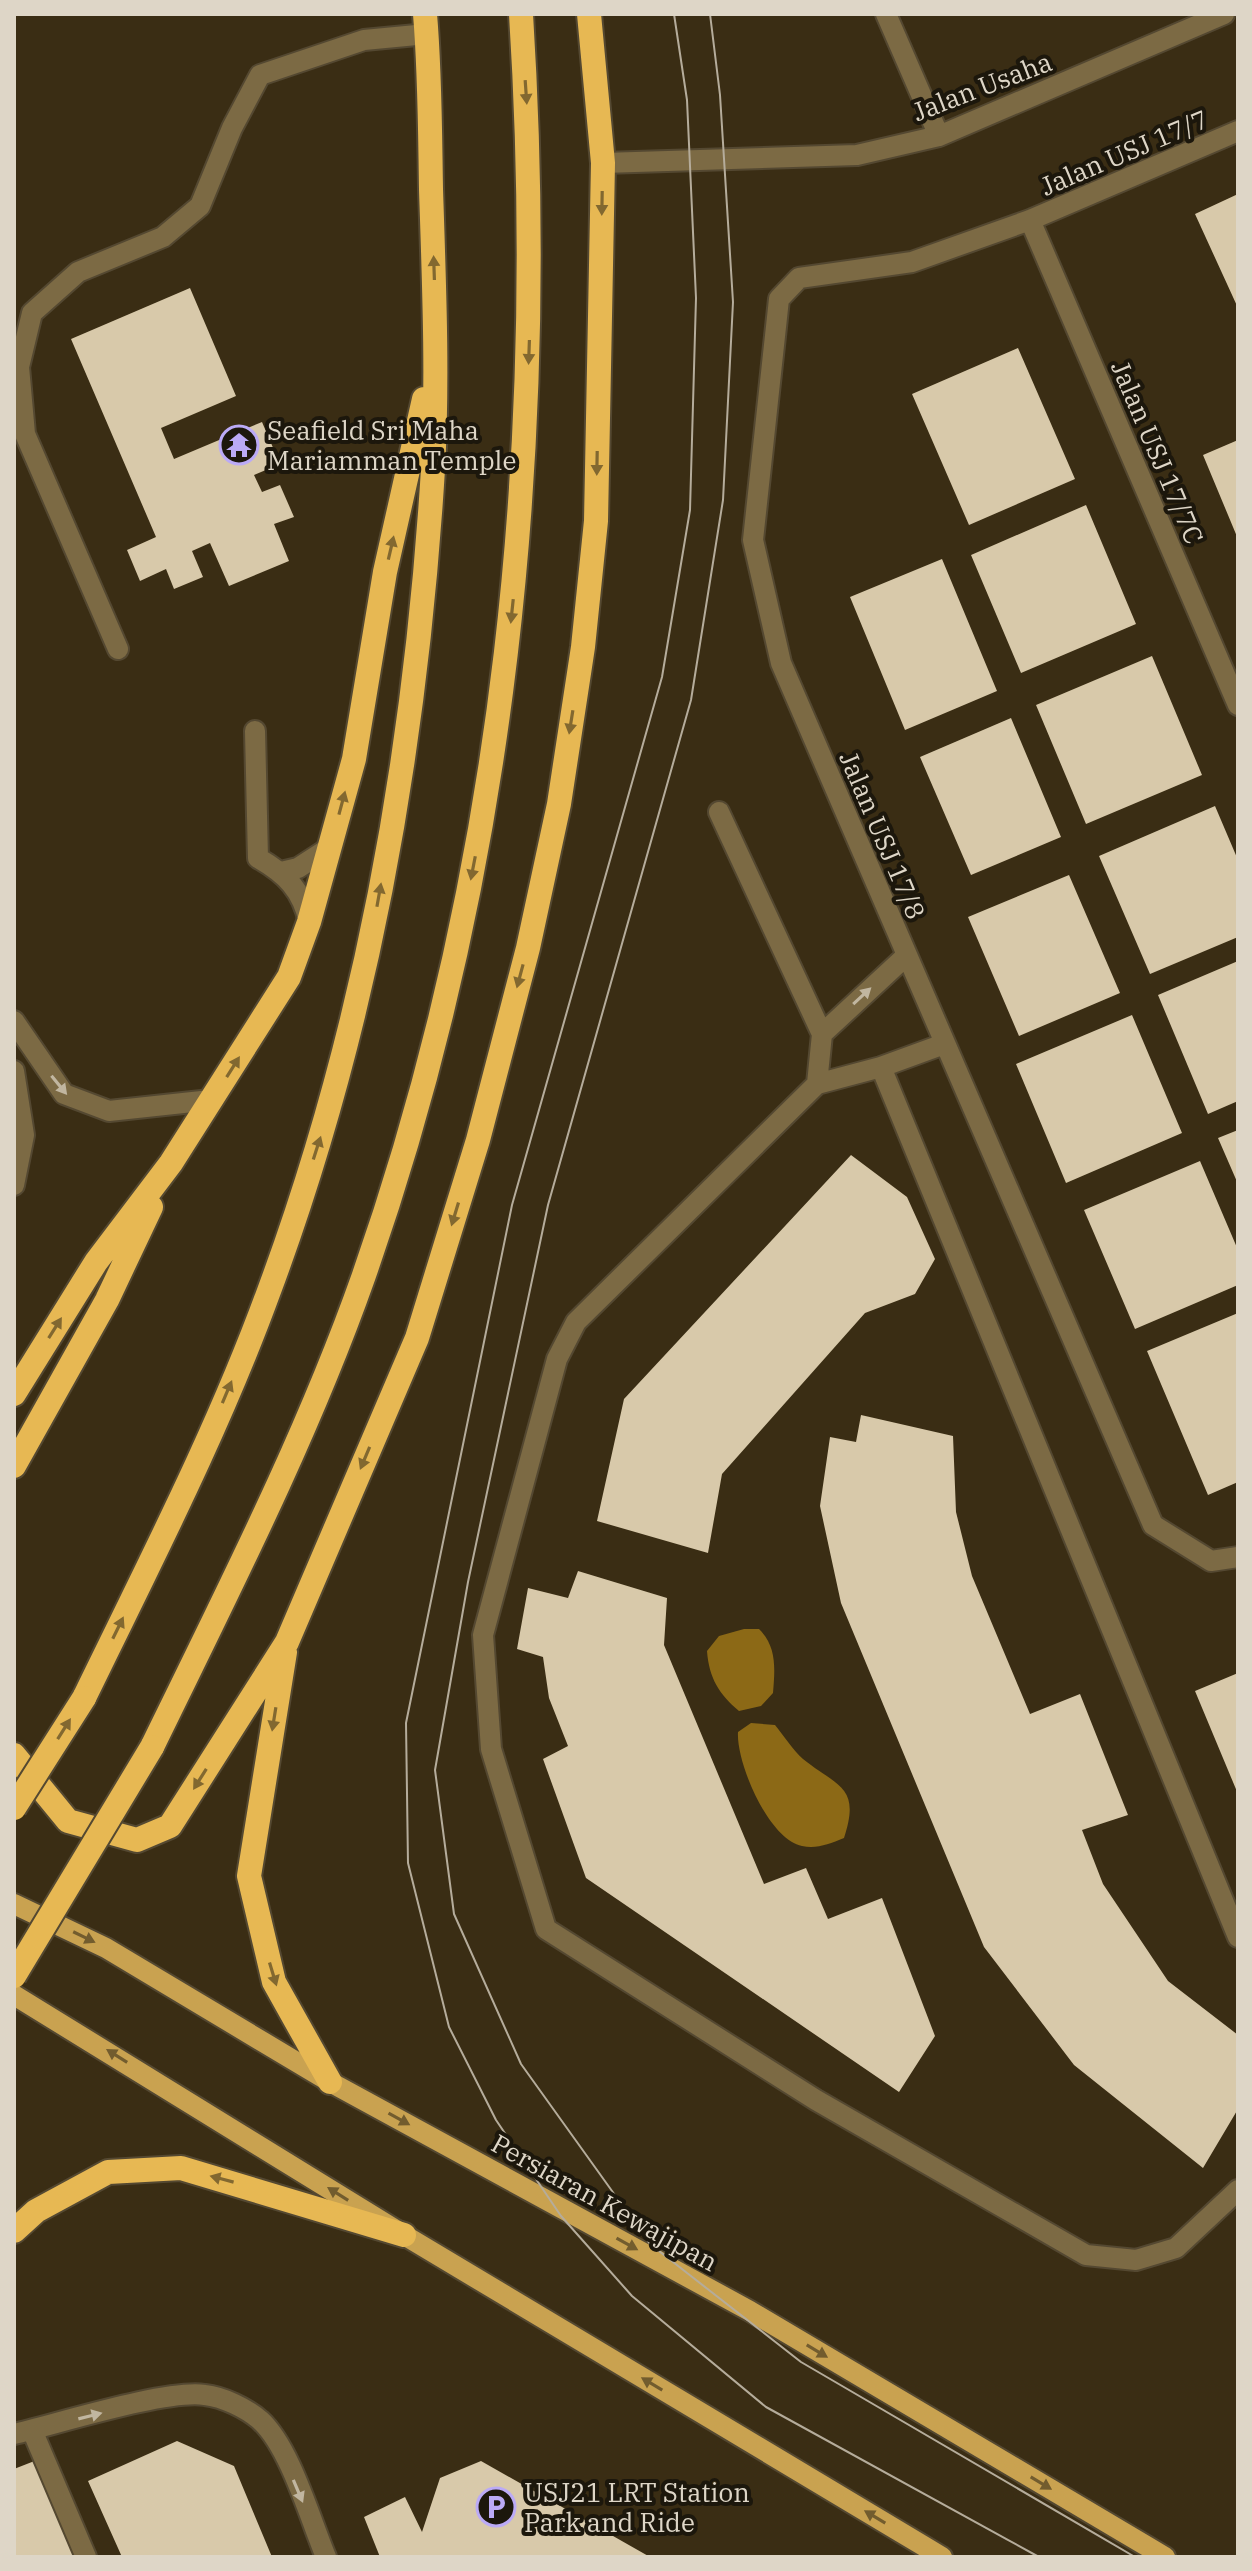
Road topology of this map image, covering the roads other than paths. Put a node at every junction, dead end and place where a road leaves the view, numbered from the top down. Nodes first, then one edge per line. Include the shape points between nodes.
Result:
1 (521, 14) edge
2 (589, 14) edge
3 (886, 14) edge
4 (1224, 14) edge
5 (426, 24) edge
6 (1238, 131) edge
7 (939, 136) junction
8 (603, 163) junction
9 (1030, 220) junction
10 (436, 346) junction
11 (118, 649) dead end
12 (1238, 705) edge
13 (255, 731) dead end
14 (719, 812) dead end
15 (329, 848) junction
16 (281, 872) junction
17 (309, 922) junction
18 (906, 956) junction
19 (14, 1021) edge
20 (822, 1034) junction
21 (944, 1044) junction
22 (881, 1067) junction
23 (14, 1071) edge
24 (817, 1084) junction
25 (211, 1100) junction
26 (171, 1163) junction
27 (14, 1185) edge
28 (14, 1394) edge
29 (14, 1466) edge
30 (1238, 1557) edge
31 (287, 1642) junction
32 (14, 1755) edge
33 (14, 1808) edge
34 (14, 1904) edge
35 (1238, 1937) edge
36 (14, 1976) edge
37 (14, 1995) edge
38 (330, 2082) junction
39 (1238, 2190) edge
40 (14, 2231) edge
41 (404, 2235) junction
42 (23, 2432) edge
43 (86, 2557) edge
44 (326, 2557) edge
45 (942, 2557) edge
46 (1165, 2557) edge

1 -> 36 highway, bridge via 530,145 526,453 493,767 424,1081 363,1279 293,1452 152,1747
2 - 8 highway
3 - 7 street
4 - 7 street, Jalan Usaha
10 -> 5 highway
5 - 11 street via 260,75 200,206 163,237 78,272 32,313 19,367 25,434
6 - 9 street, Jalan USJ 17/7
7 - 8 street, Jalan Usaha via 857,155
8 -> 31 highway via 596,521 559,804 482,1125 417,1338
9 - 12 street, Jalan USJ 17/7C
9 - 18 street, Jalan USJ 17/8 via 912,262 799,278 779,299 753,540 781,663
15 -> 10 highway via 354,759 385,572
33 -> 10 highway, bridge via 84,1698 181,1500 263,1307 322,1132 373,929 417,660 433,468
13 - 16 street via 258,858
14 - 20 street
15 - 16 street via 298,868
15 - 17 highway
16 - 17 street via 300,895
25 -> 17 highway via 289,977
20 -> 18 street
18 - 21 street, Jalan USJ 17/8
19 -> 25 street via 64,1094 109,1111
20 - 24 street
21 - 22 street
21 - 30 street, Jalan USJ 17/8 via 1153,1525 1211,1561
22 - 24 street
22 - 35 street
23 - 27 street via 24,1135
24 - 39 street via 576,1322 557,1359 483,1635 491,1749 546,1929 816,2100 1086,2255 1136,2260 1176,2248
25 - 26 highway
28 -> 26 highway via 96,1262
26 - 29 highway via 107,1300
31 -> 32 highway via 170,1826 137,1840 68,1821
31 -> 38 highway via 249,1876 274,1982
34 -> 38 main road, Persiaran Kewajipan via 106,1948
41 -> 37 main road
38 -> 46 main road, Persiaran Kewajipan via 750,2311
41 -> 40 highway via 181,2168 108,2172 36,2211
45 -> 41 main road
42 - 43 street
42 -> 44 street via 172,2396 204,2394 233,2404 261,2421 281,2449

